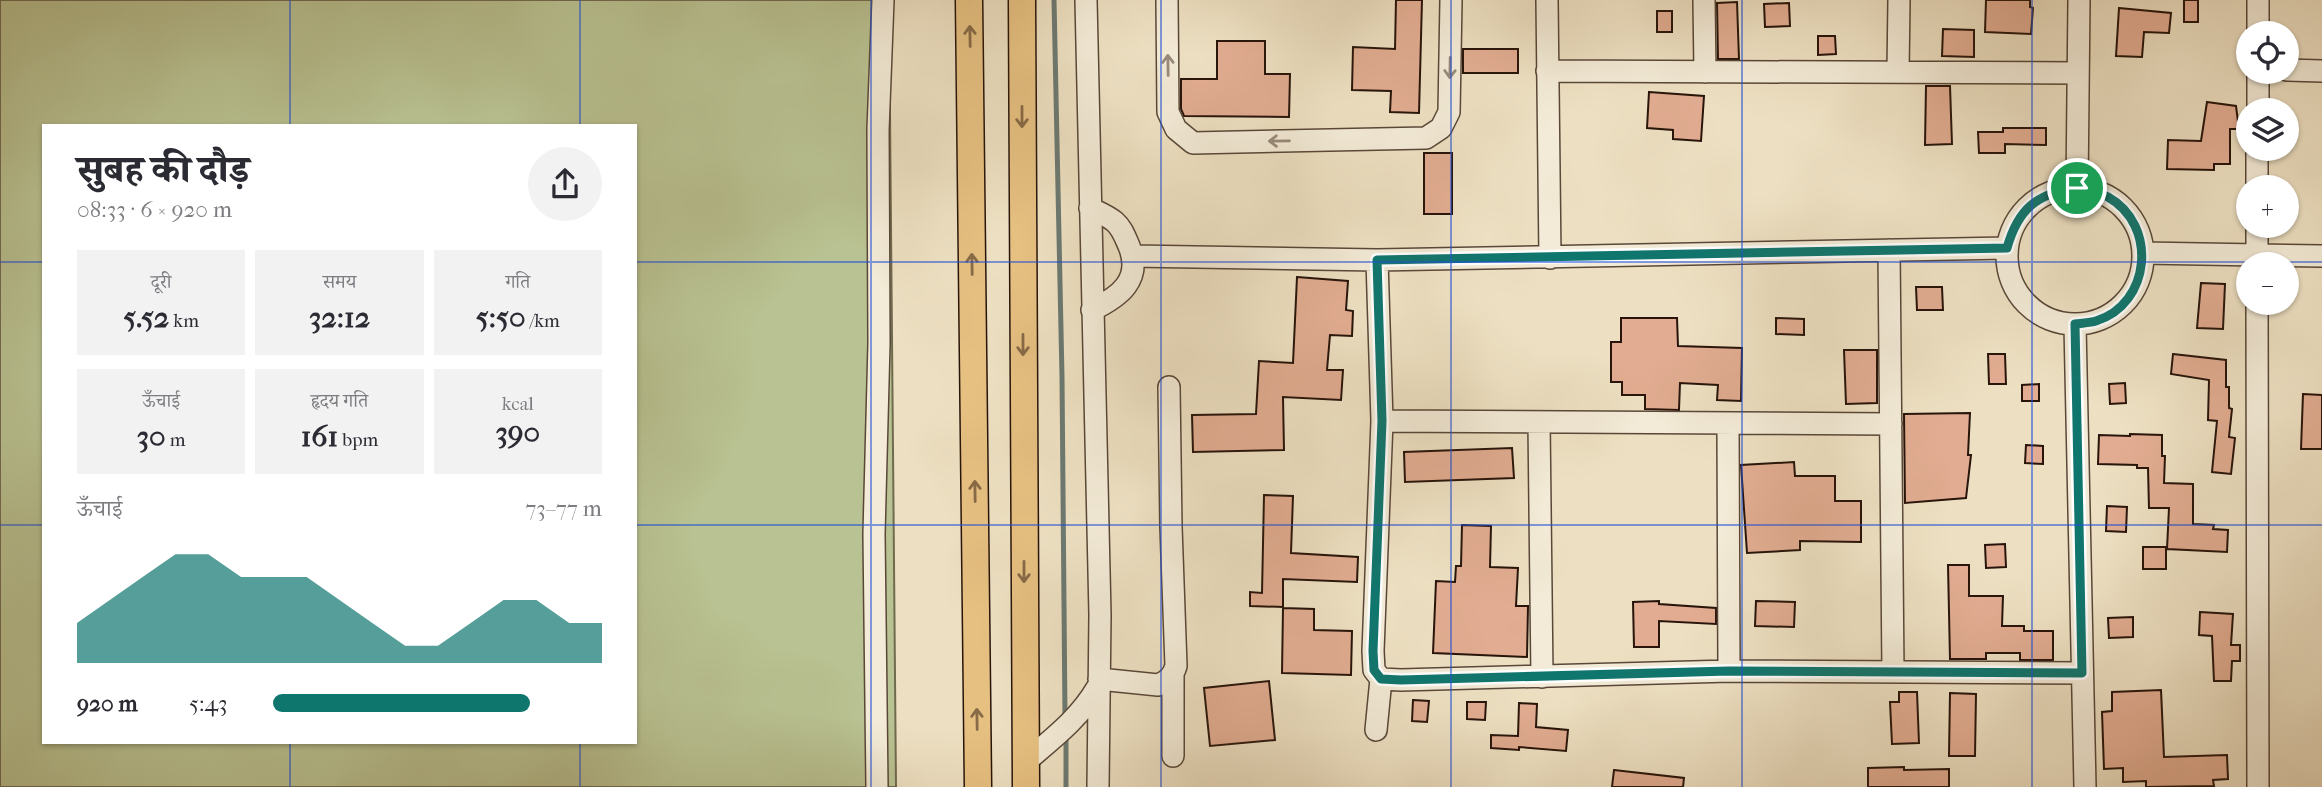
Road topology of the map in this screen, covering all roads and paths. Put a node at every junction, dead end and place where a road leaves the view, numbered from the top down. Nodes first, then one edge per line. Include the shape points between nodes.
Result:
1 (883, 0) edge
2 (969, 0) edge
3 (1022, 0) edge
4 (1086, 0) edge
5 (1167, 0) edge
6 (1451, 0) edge
7 (1547, 0) edge
8 (1704, 0) edge
9 (1899, 0) edge
10 (2079, 0) edge
11 (2258, 0) edge
12 (2258, 21) edge
13 (2299, 70) edge
14 (1547, 71) junction
15 (2322, 71) edge
16 (1704, 72) junction
17 (1898, 72) junction
18 (2078, 73) junction
19 (2077, 188) junction
20 (1090, 208) junction
21 (2007, 248) junction
22 (1889, 250) junction
23 (2143, 253) junction
24 (1133, 256) junction
25 (2322, 256) edge
26 (2299, 257) edge
27 (1550, 258) junction
28 (2236, 258) edge
29 (1377, 260) junction
30 (1092, 310) junction
31 (2257, 315) edge
32 (2075, 324) junction
33 (1169, 387) dead end
34 (1382, 421) junction
35 (1539, 422) junction
36 (1728, 423) junction
37 (1891, 424) junction
38 (1729, 671) junction
39 (1893, 671) junction
40 (2082, 673) junction
41 (1173, 676) junction
42 (1542, 677) junction
43 (1381, 679) junction
44 (1099, 682) junction
45 (1376, 730) dead end
46 (1172, 756) dead end
47 (1025, 775) edge
48 (877, 787) edge
49 (978, 787) edge
50 (1098, 787) edge
51 (2085, 787) edge
52 (2258, 787) edge

1 - 48 street via 874,534
49 -> 2 main road
3 -> 47 main road
4 - 20 street
6 -> 5 street via 1449,112 1441,128 1426,138 1194,143 1175,130 1168,112
7 - 14 street
8 - 16 street
9 - 17 street
10 - 18 street
11 - 12 street
13 - 15 street
14 - 16 street
14 - 27 street
16 - 17 street
17 - 18 street
18 - 19 street
19 - 21 street via 2038,198 2012,229
19 - 23 street via 2109,197 2123,208 2133,221
20 - 24 street via 1123,231
20 - 30 street
21 - 22 street
21 - 32 street via 2008,271 2017,292 2032,309 2052,321
22 - 27 street
22 - 37 street
23 - 28 street
23 - 32 street via 2141,275 2116,311
24 - 29 street
24 - 30 street via 1131,278 1123,289
25 - 26 street
27 - 29 street
29 - 34 street
30 - 44 street
31 - 52 street
32 - 40 street
33 - 41 street via 1177,666
34 - 35 street
34 - 43 street via 1373,651 1374,670
35 - 36 street
35 - 42 street
36 - 37 street
36 - 38 street
37 - 39 street
38 - 39 street
38 - 42 street
39 - 40 street
40 - 51 street
41 - 44 street via 1158,685
41 - 46 street
42 - 43 street
43 - 45 street
44 - 47 street via 1085,709
44 - 50 street

